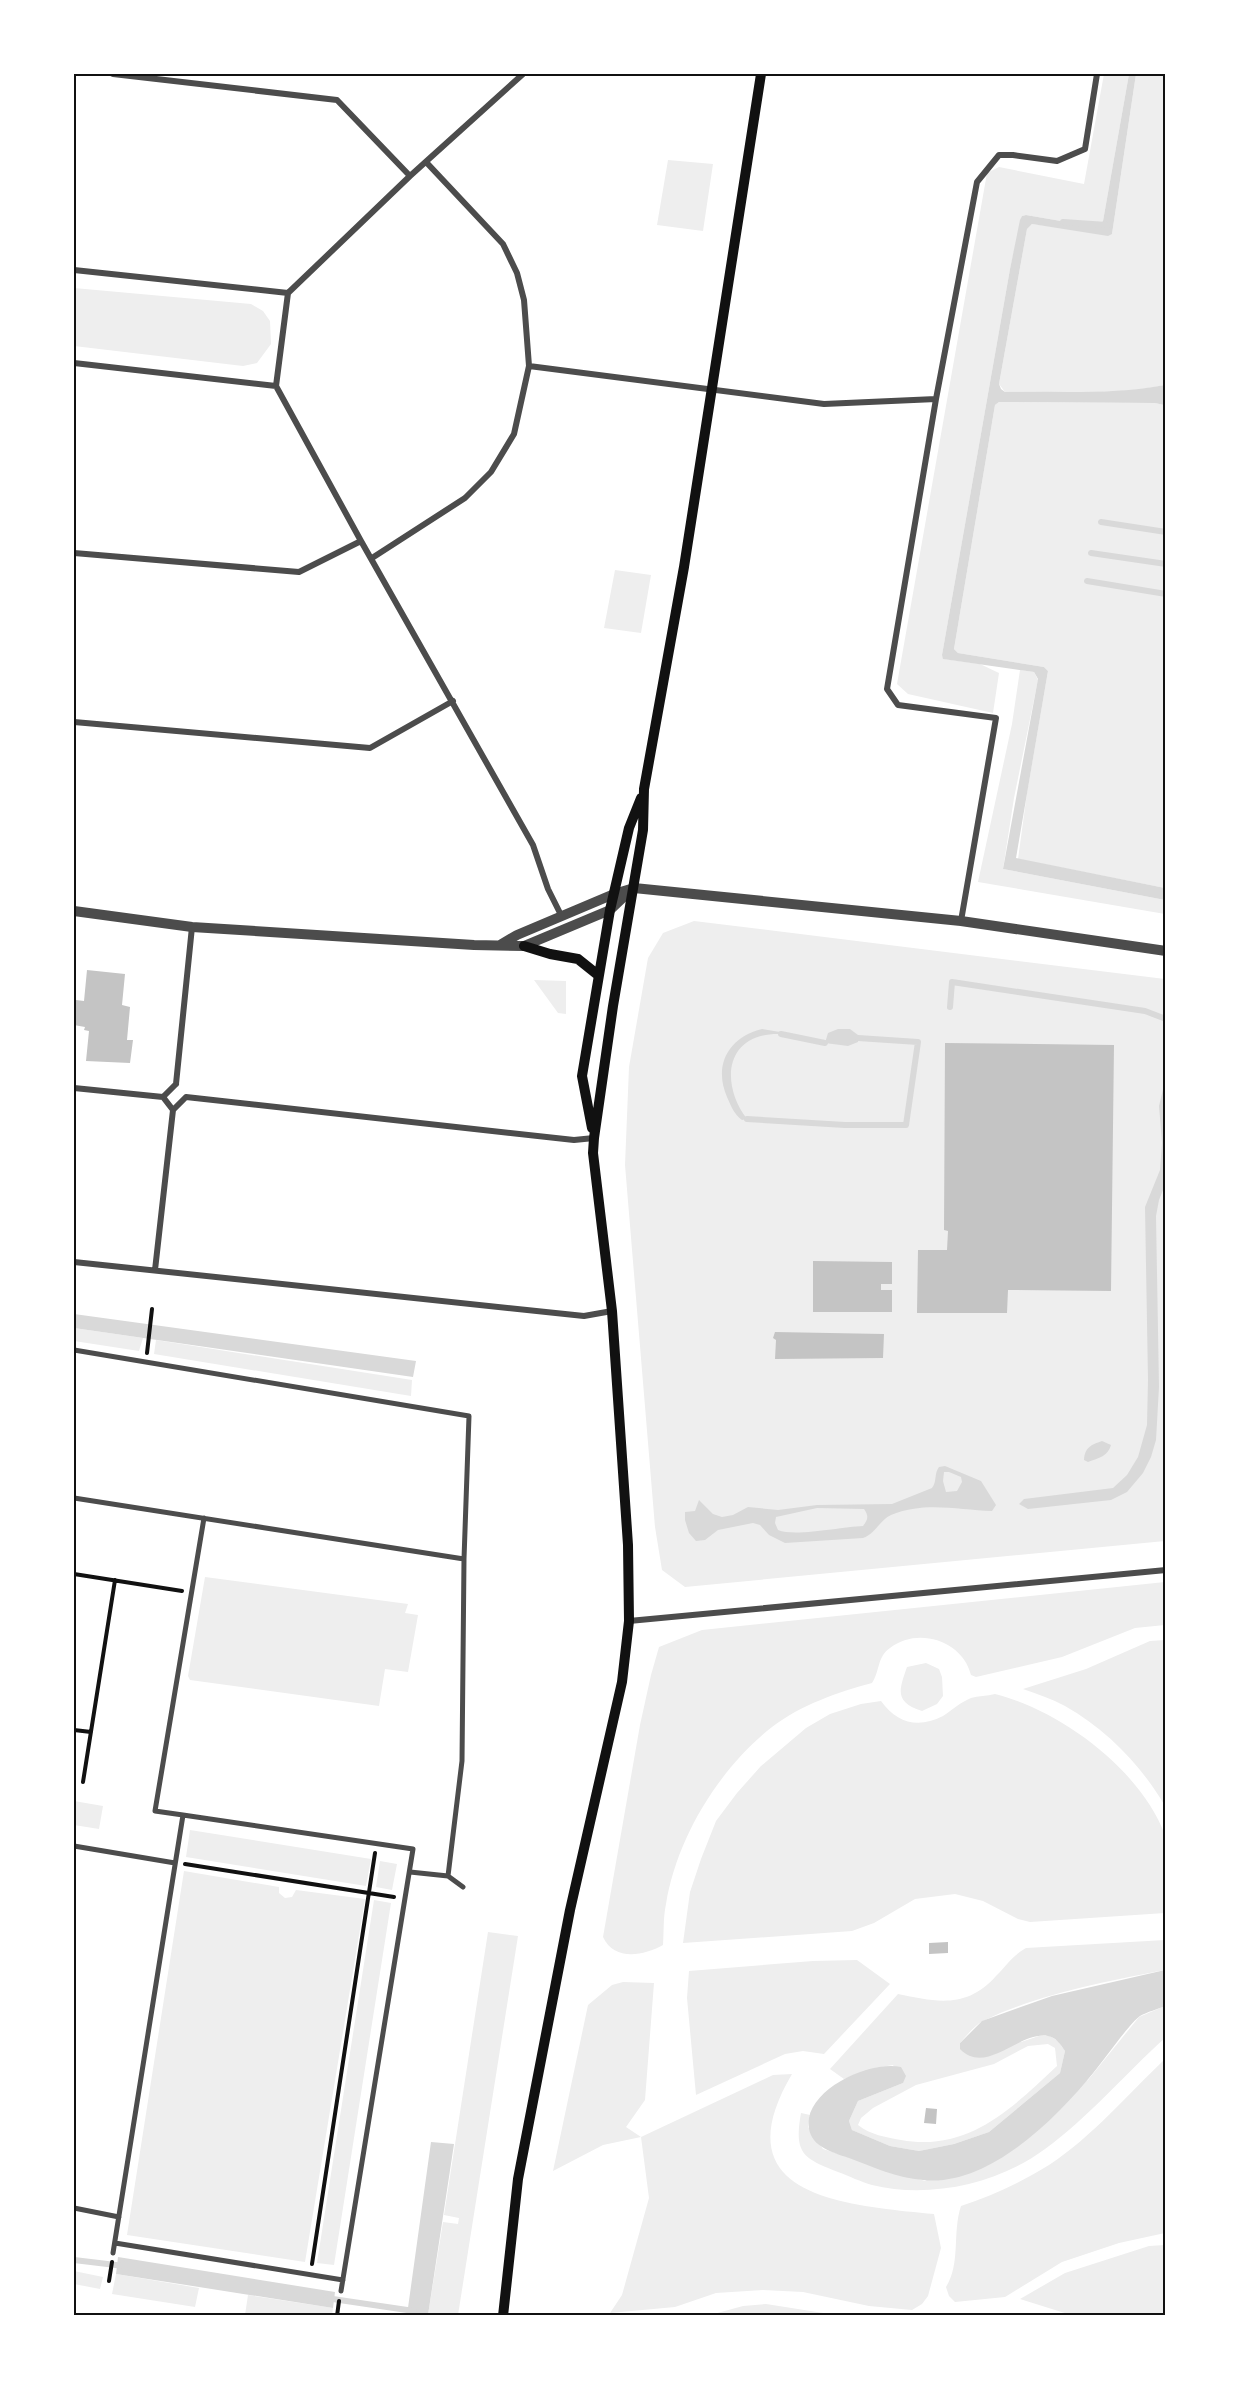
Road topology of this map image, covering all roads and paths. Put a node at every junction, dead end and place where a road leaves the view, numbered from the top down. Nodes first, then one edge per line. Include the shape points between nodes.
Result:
1 (113, 74) edge
2 (523, 74) edge
3 (761, 74) edge
4 (1097, 74) edge
5 (426, 162) junction
6 (410, 176) junction
7 (74, 270) edge
8 (288, 293) junction
9 (74, 363) edge
10 (529, 366) junction
11 (276, 386) junction
12 (713, 389) junction
13 (936, 399) junction
14 (361, 541) junction
15 (74, 553) edge
16 (372, 558) junction
17 (453, 701) junction
18 (74, 722) edge
19 (644, 789) junction
20 (634, 888) junction
21 (614, 894) junction
22 (610, 910) junction
23 (74, 911) edge
24 (562, 917) junction
25 (961, 921) junction
26 (192, 927) junction
27 (500, 945) junction
28 (524, 946) junction
29 (1166, 951) edge
30 (598, 975) junction
31 (176, 1084) junction
32 (74, 1088) edge
33 (163, 1097) junction
34 (186, 1097) junction
35 (173, 1110) junction
36 (594, 1138) junction
37 (74, 1262) edge
38 (155, 1270) junction
39 (152, 1309) dead end
40 (612, 1311) junction
41 (74, 1350) edge
42 (146, 1361) junction
43 (74, 1498) edge
44 (204, 1518) junction
45 (464, 1560) junction
46 (1166, 1570) edge
47 (74, 1574) edge
48 (115, 1580) junction
49 (192, 1592) junction
50 (629, 1621) junction
51 (74, 1730) edge
52 (91, 1732) junction
53 (83, 1782) dead end
54 (183, 1815) junction
55 (377, 1843) junction
56 (74, 1846) edge
57 (175, 1863) junction
58 (410, 1872) junction
59 (448, 1876) junction
60 (463, 1887) dead end
61 (369, 1893) junction
62 (405, 1899) junction
63 (74, 2208) edge
64 (118, 2217) junction
65 (115, 2243) junction
66 (113, 2253) dead end
67 (310, 2276) junction
68 (343, 2280) junction
69 (341, 2291) dead end
70 (503, 2316) edge

1 - 6 street via 337,100
2 - 5 street
3 - 12 main road
4 - 13 street via 1085,149 1057,161 999,155 977,182
5 - 6 street
5 - 10 street via 502,244 517,273 524,300
6 - 8 street
7 - 8 street
8 - 11 street
9 - 11 street
10 - 12 street
10 - 16 street via 514,434 491,472 465,498
11 - 14 street
12 - 13 street via 824,404
12 - 19 main road
13 - 25 street via 887,689 898,705 996,718
14 - 15 street via 299,572
14 - 16 street
16 - 17 street
17 - 18 street via 370,748
17 - 24 street via 533,845
19 - 20 main road via 643,830
19 - 21 main road via 629,828
20 - 21 street
20 - 22 street
20 - 25 street
20 - 36 main road
21 - 22 main road
21 - 24 street
22 - 28 street
22 - 30 main road
23 - 26 street
24 - 27 street
25 - 29 street
26 - 27 street
26 - 31 street
27 - 28 street
28 - 30 main road via 578,959
30 - 36 main road via 582,1076
31 - 33 street
31 - 34 street
32 - 33 street
33 - 35 street
34 - 35 street
34 - 36 street via 574,1140
35 - 38 street
36 - 40 main road
37 - 38 street
38 - 40 street via 584,1316
39 - 42 path
40 - 50 main road via 628,1545
41 - 42 street
42 - 45 street via 469,1416
43 - 44 street
44 - 45 street
44 - 49 street
45 - 59 street via 462,1758
46 - 50 street
47 - 48 path
48 - 49 path
48 - 52 path
49 - 54 street via 155,1811
50 - 70 main road via 622,1682 565,1931 520,2169
51 - 52 path
52 - 53 path
54 - 55 street
54 - 57 street
55 - 58 street via 413,1850
55 - 61 path
56 - 57 street
57 - 61 path
57 - 64 street
58 - 59 street
58 - 62 street
59 - 60 street
61 - 62 path
61 - 67 path
62 - 68 street
63 - 64 street
64 - 65 street
65 - 66 street
65 - 67 street
67 - 68 street
68 - 69 street

